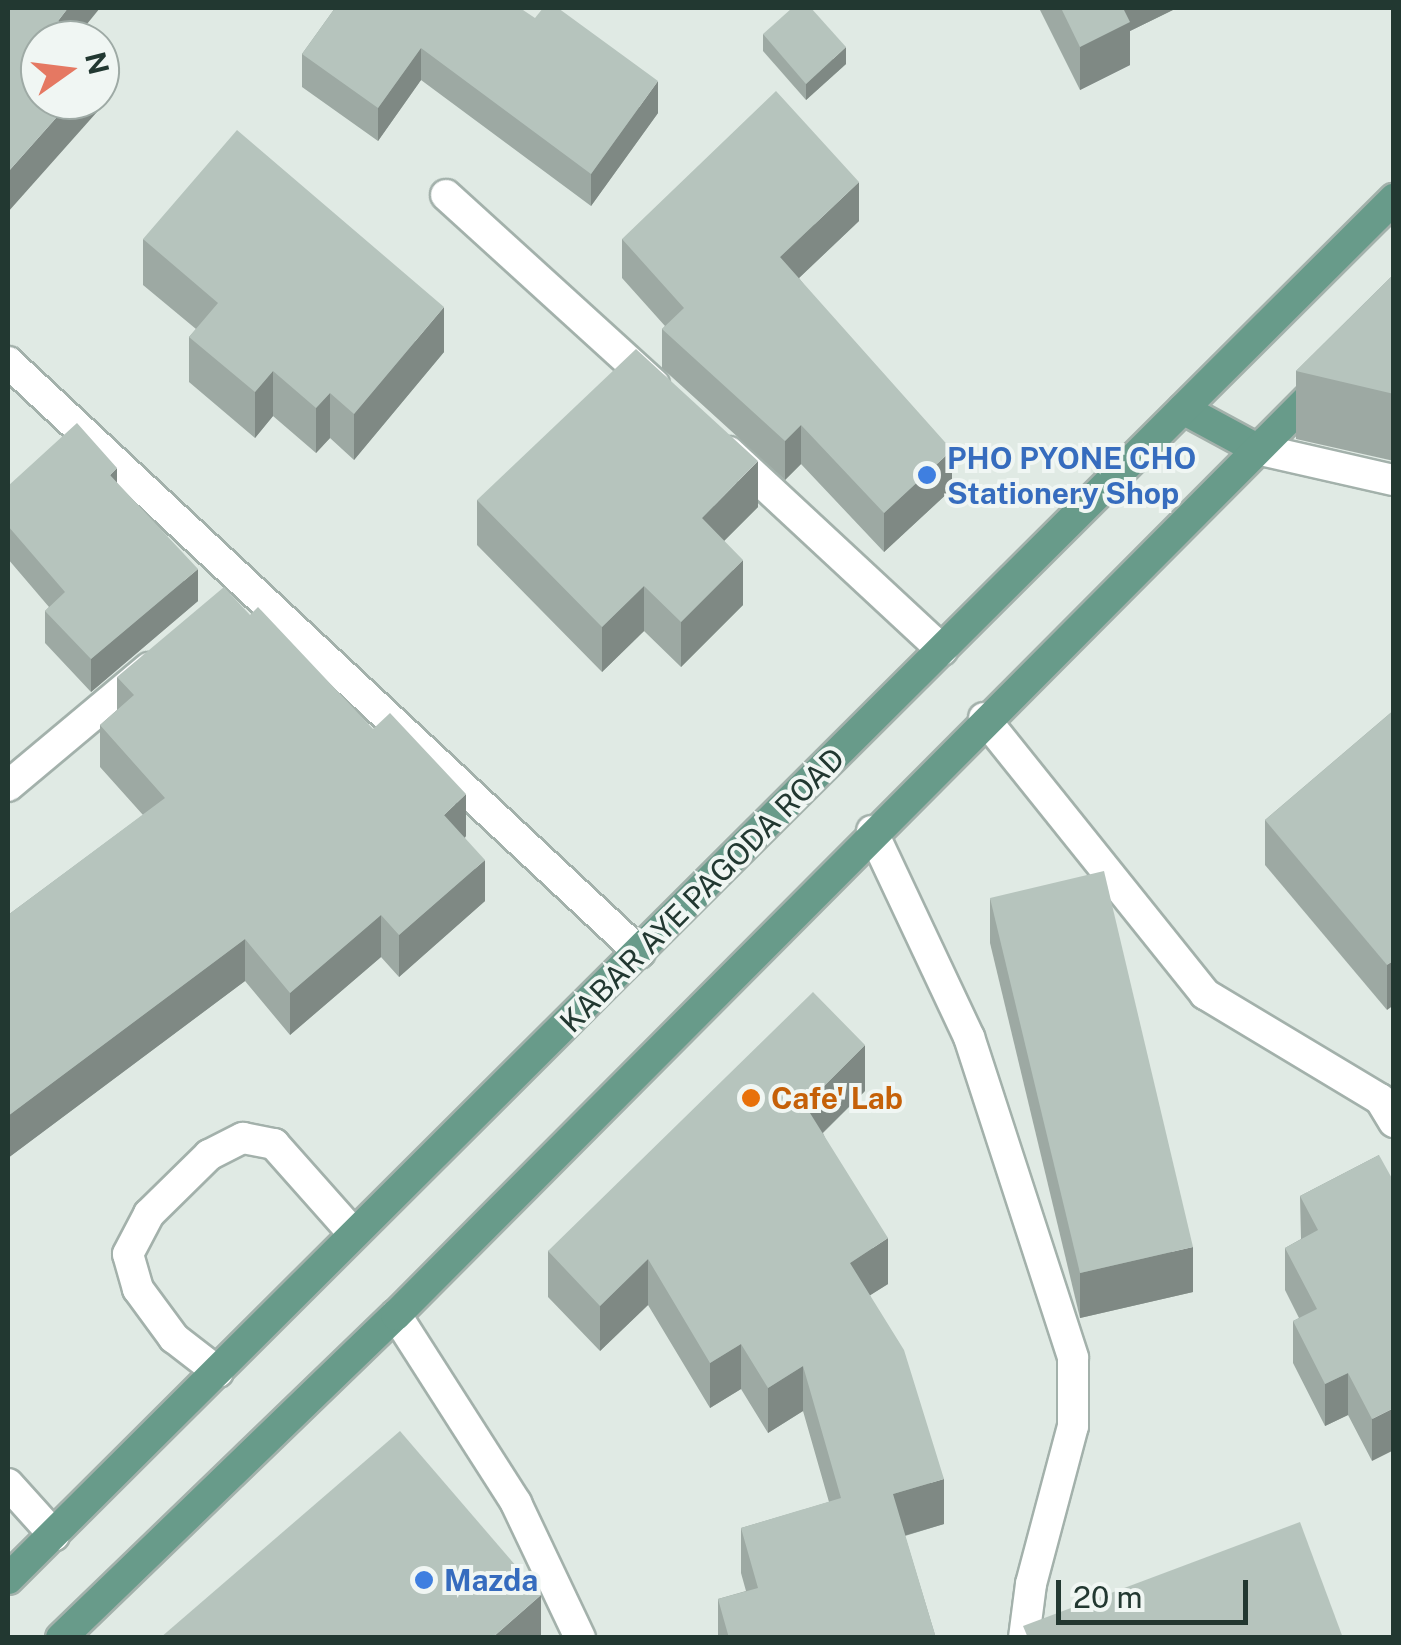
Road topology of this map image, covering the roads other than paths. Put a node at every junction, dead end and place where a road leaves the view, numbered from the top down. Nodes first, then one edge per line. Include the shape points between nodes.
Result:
1 (446, 194) dead end
2 (1394, 198) edge
3 (1352, 354) edge
4 (8, 362) edge
5 (676, 404) edge
6 (1183, 409) junction
7 (705, 430) edge
8 (1257, 449) junction
9 (1394, 480) edge
10 (247, 586) junction
11 (217, 610) edge
12 (172, 648) edge
13 (942, 650) junction
14 (984, 718) junction
15 (8, 786) edge
16 (872, 831) junction
17 (640, 954) junction
18 (1394, 1122) edge
19 (353, 1233) junction
20 (396, 1314) junction
21 (218, 1372) junction
22 (8, 1484) edge
23 (54, 1535) junction
24 (8, 1579) edge
25 (61, 1638) edge
26 (580, 1638) edge
27 (1024, 1638) edge

1 - 5 street
2 - 6 main road, KABAR AYE PAGODA ROAD
3 - 8 main road
4 - 10 street
6 - 8 main road
6 - 13 main road, KABAR AYE PAGODA ROAD
7 - 13 street
8 - 9 street
8 - 14 main road
10 - 11 street
10 - 17 street
12 - 15 street
13 - 17 main road, KABAR AYE PAGODA ROAD
14 - 16 main road
14 - 18 street via 1204,994 1380,1099
16 - 20 main road
16 - 27 street via 970,1037 1072,1358 1073,1426
17 - 19 main road, KABAR AYE PAGODA ROAD
19 - 21 main road, KABAR AYE PAGODA ROAD
19 - 21 street via 274,1144 243,1138 209,1155 149,1214 128,1254 138,1289 174,1338
20 - 25 main road
20 - 26 street via 516,1503
21 - 23 main road, KABAR AYE PAGODA ROAD
22 - 23 street
23 - 24 main road, KABAR AYE PAGODA ROAD

